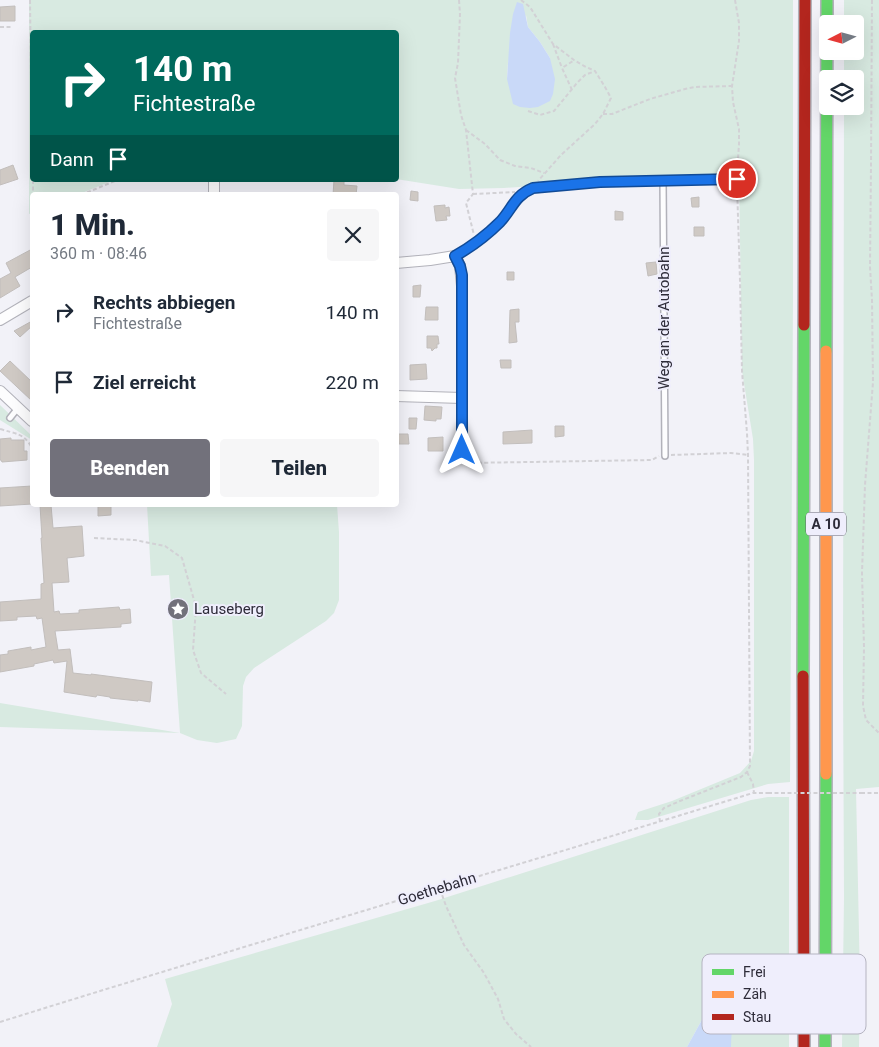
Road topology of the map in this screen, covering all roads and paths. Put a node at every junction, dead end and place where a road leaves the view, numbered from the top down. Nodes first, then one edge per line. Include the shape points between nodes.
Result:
1 (30, 0) edge
2 (459, 0) edge
3 (521, 0) edge
4 (735, 0) edge
5 (805, 0) edge
6 (827, 0) edge
7 (872, 0) edge
8 (12, 27) dead end
9 (0, 28) edge
10 (30, 30) edge
11 (553, 44) junction
12 (574, 60) junction
13 (562, 68) junction
14 (595, 70) junction
15 (732, 86) junction
16 (572, 90) junction
17 (528, 111) dead end
18 (603, 114) junction
19 (466, 130) junction
20 (737, 179) junction
21 (663, 180) junction
22 (112, 182) edge
23 (88, 192) edge
24 (525, 192) junction
25 (473, 194) junction
26 (475, 243) junction
27 (455, 256) junction
28 (399, 263) edge
29 (30, 302) edge
30 (0, 320) edge
31 (0, 391) edge
32 (399, 396) edge
33 (462, 398) junction
34 (18, 408) junction
35 (10, 418) dead end
36 (30, 419) edge
37 (0, 429) edge
38 (30, 445) edge
39 (462, 453) joint
40 (748, 455) junction
41 (665, 456) junction
42 (94, 538) dead end
43 (226, 694) dead end
44 (879, 733) edge
45 (747, 772) junction
46 (754, 793) junction
47 (879, 793) edge
48 (660, 822) junction
49 (440, 889) junction
50 (804, 954) edge
51 (825, 954) edge
52 (0, 1022) edge
53 (804, 1034) edge
54 (825, 1034) edge
55 (531, 1047) edge
56 (804, 1047) edge
57 (825, 1047) edge

1 - 10 path
2 - 19 path via 456,78
3 - 11 path via 530,8
4 - 15 path via 739,41
5 - 50 highway, A 10
6 - 51 highway, A 10
7 - 44 path via 870,267 873,382 862,573 863,706 866,720
8 - 9 path
11 - 12 path
11 - 13 path
12 - 13 path
12 - 14 path
13 - 16 path
14 - 16 path via 585,75
14 - 18 path via 610,98
15 - 18 path via 685,89 612,114
15 - 20 path via 739,128
16 - 17 path via 554,111 540,114
18 - 19 path via 544,173 500,160
19 - 25 path
20 - 21 lane
20 - 40 path via 742,371
21 - 24 lane via 600,182 533,188
21 - 41 lane, Weg an der Autobahn
22 - 23 path
24 - 25 path
24 - 26 lane via 501,221
25 - 26 path via 466,203
26 - 27 lane
27 - 28 street
27 - 33 street via 462,275
29 - 30 street
31 - 34 street
32 - 33 street
33 - 39 street
34 - 35 lane
34 - 36 street
37 - 38 path via 22,436
39 - 41 path via 467,463 652,460
40 - 41 path
40 - 45 path via 750,766
42 - 43 path via 135,540 165,546 182,558 196,607 193,650 201,673
45 - 46 path
45 - 48 path via 664,808 659,814
46 - 47 path, Goethebahn, bridge
46 - 48 path, Goethebahn
48 - 49 path, Goethebahn
49 - 52 path, Goethebahn
49 - 55 path via 464,945 498,999 504,1019
53 - 56 highway, A 10
54 - 57 highway, A 10

